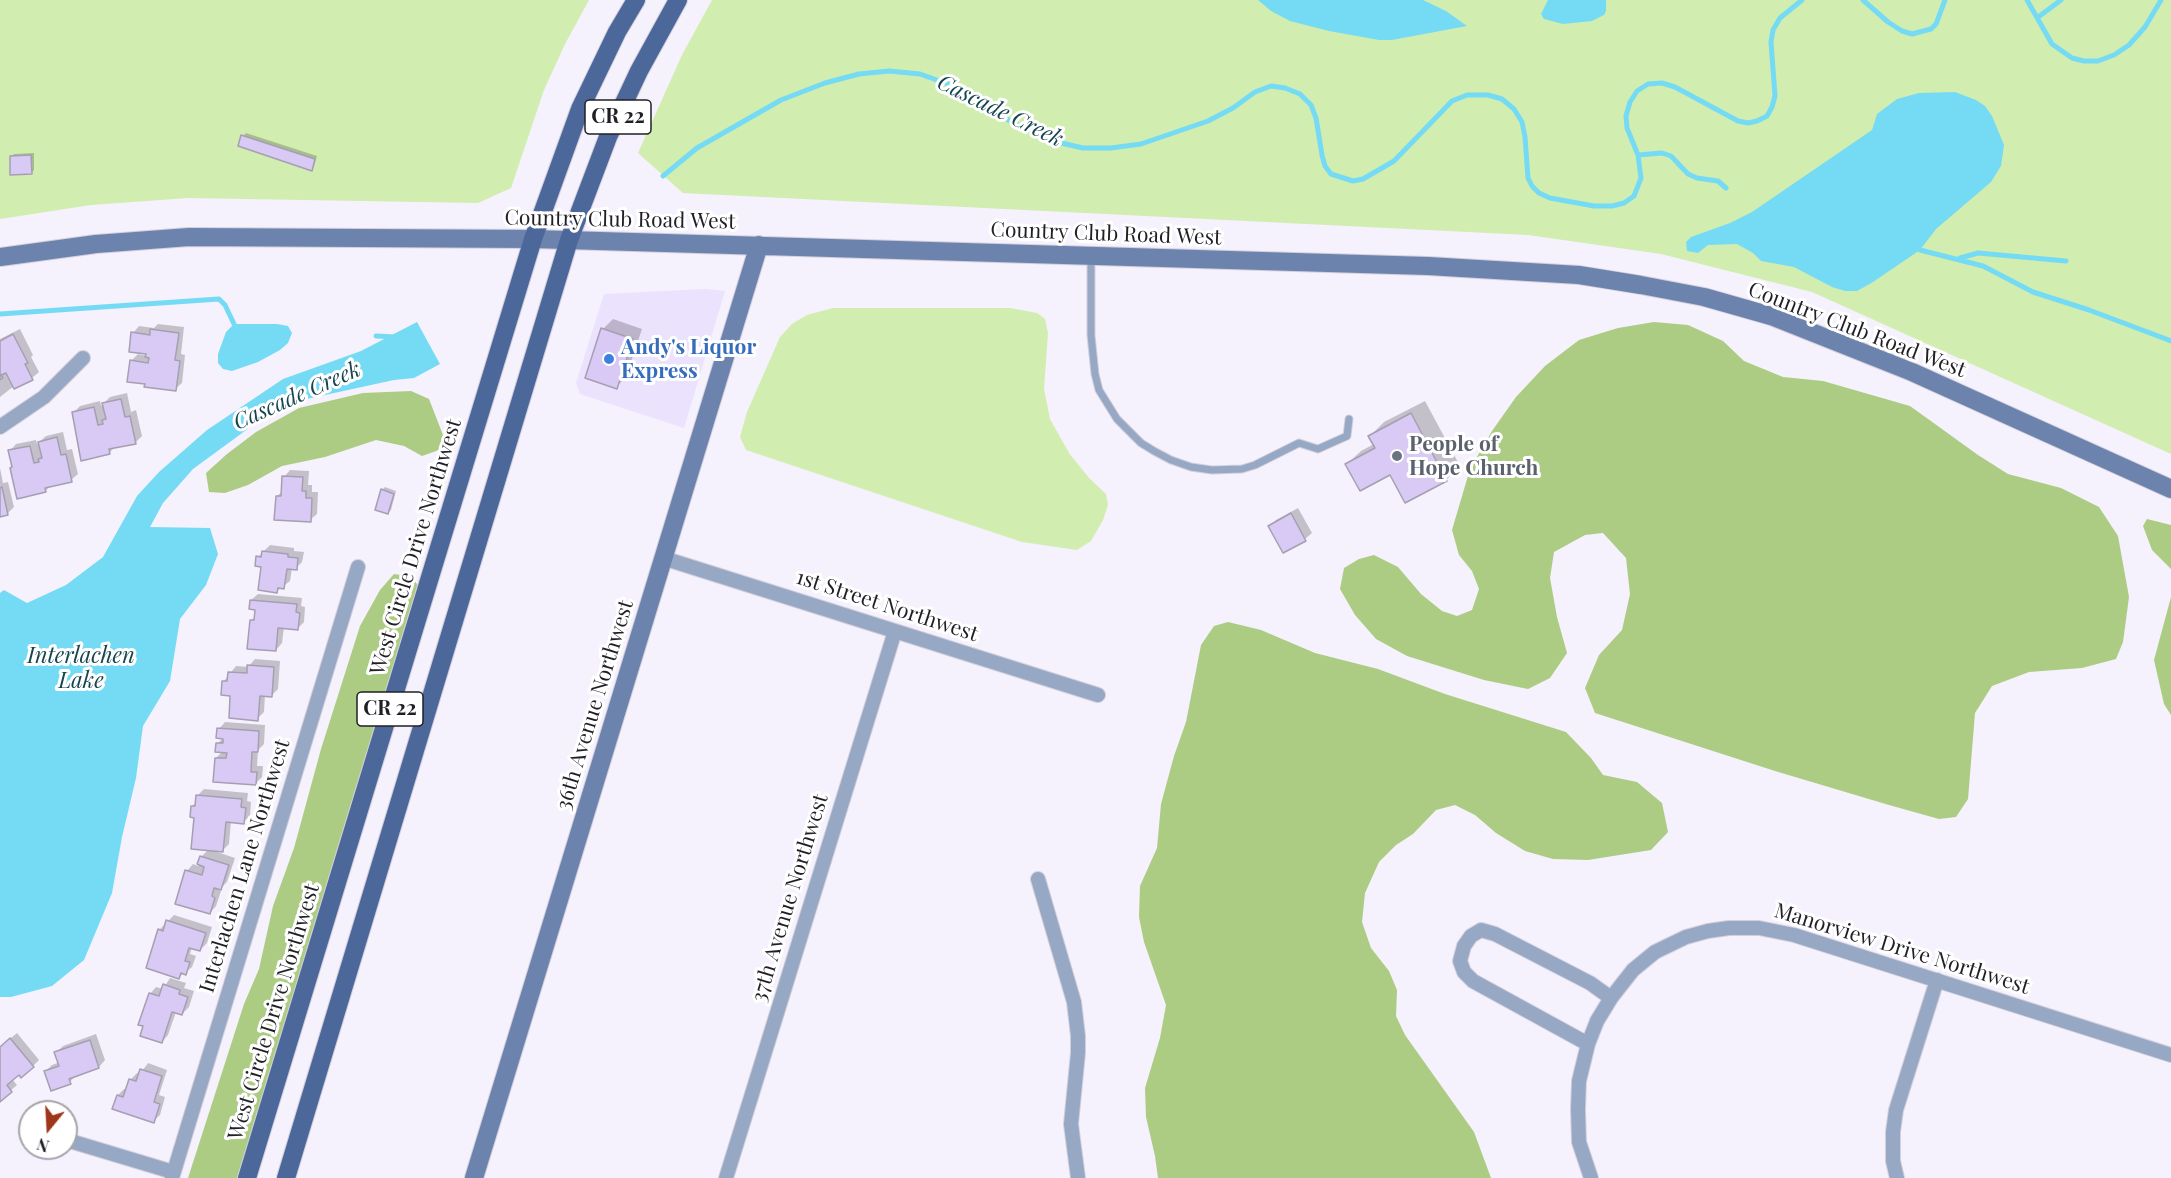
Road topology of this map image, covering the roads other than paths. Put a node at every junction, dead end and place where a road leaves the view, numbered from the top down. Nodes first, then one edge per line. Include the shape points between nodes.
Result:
1 (636, 0) edge
2 (678, 0) edge
3 (532, 239) junction
4 (570, 240) junction
5 (759, 245) junction
6 (0, 256) edge
7 (1091, 257) junction
8 (83, 358) dead end
9 (1349, 419) dead end
10 (0, 427) edge
11 (2171, 489) edge
12 (663, 558) junction
13 (358, 567) dead end
14 (895, 631) junction
15 (1098, 695) dead end
16 (1038, 879) dead end
17 (1937, 980) junction
18 (1611, 998) junction
19 (1588, 1044) junction
20 (2171, 1055) edge
21 (78, 1144) edge
22 (173, 1175) edge
23 (247, 1178) edge
24 (286, 1178) edge
25 (474, 1178) edge
26 (726, 1178) edge
27 (1078, 1178) edge
28 (1591, 1178) edge
29 (1897, 1178) edge

1 - 3 main road, CR 22 via 580,109
2 - 4 main road, CR 22 via 639,70 608,138
3 - 4 main road, Country Club Road West
3 - 6 main road, Country Club Road West via 189,237
3 - 23 main road, West Circle Drive Northwest / CR 22
4 - 5 main road, Country Club Road West
4 - 24 main road, CR 22
5 - 7 main road, Country Club Road West
5 - 12 main road, 36th Avenue Northwest
7 - 9 lane via 1091,334 1099,390 1106,405 1141,443 1171,460 1228,470 1248,467 1299,443 1318,449 1347,436
7 - 11 main road, Country Club Road West via 1527,271 1579,275 1704,297 1771,316 1912,372
8 - 10 street via 44,397
12 - 14 street, 1st Street Northwest
12 - 25 main road, 36th Avenue Northwest
13 - 22 street, Interlachen Lane Northwest
14 - 15 street, 1st Street Northwest
14 - 26 street, 37th Avenue Northwest
16 - 27 street via 1074,1002 1078,1053 1071,1124
17 - 18 street, Manorview Drive Northwest via 1794,935 1759,928 1728,928 1686,937 1655,952 1633,970
17 - 20 street, Manorview Drive Northwest
17 - 29 street via 1896,1110 1893,1161
18 - 19 street, Manorview Drive Northwest
18 - 19 street via 1495,934 1481,930 1464,946 1460,961 1473,981
19 - 28 street, Manorview Drive Northwest via 1578,1109 1579,1142
21 - 22 street

